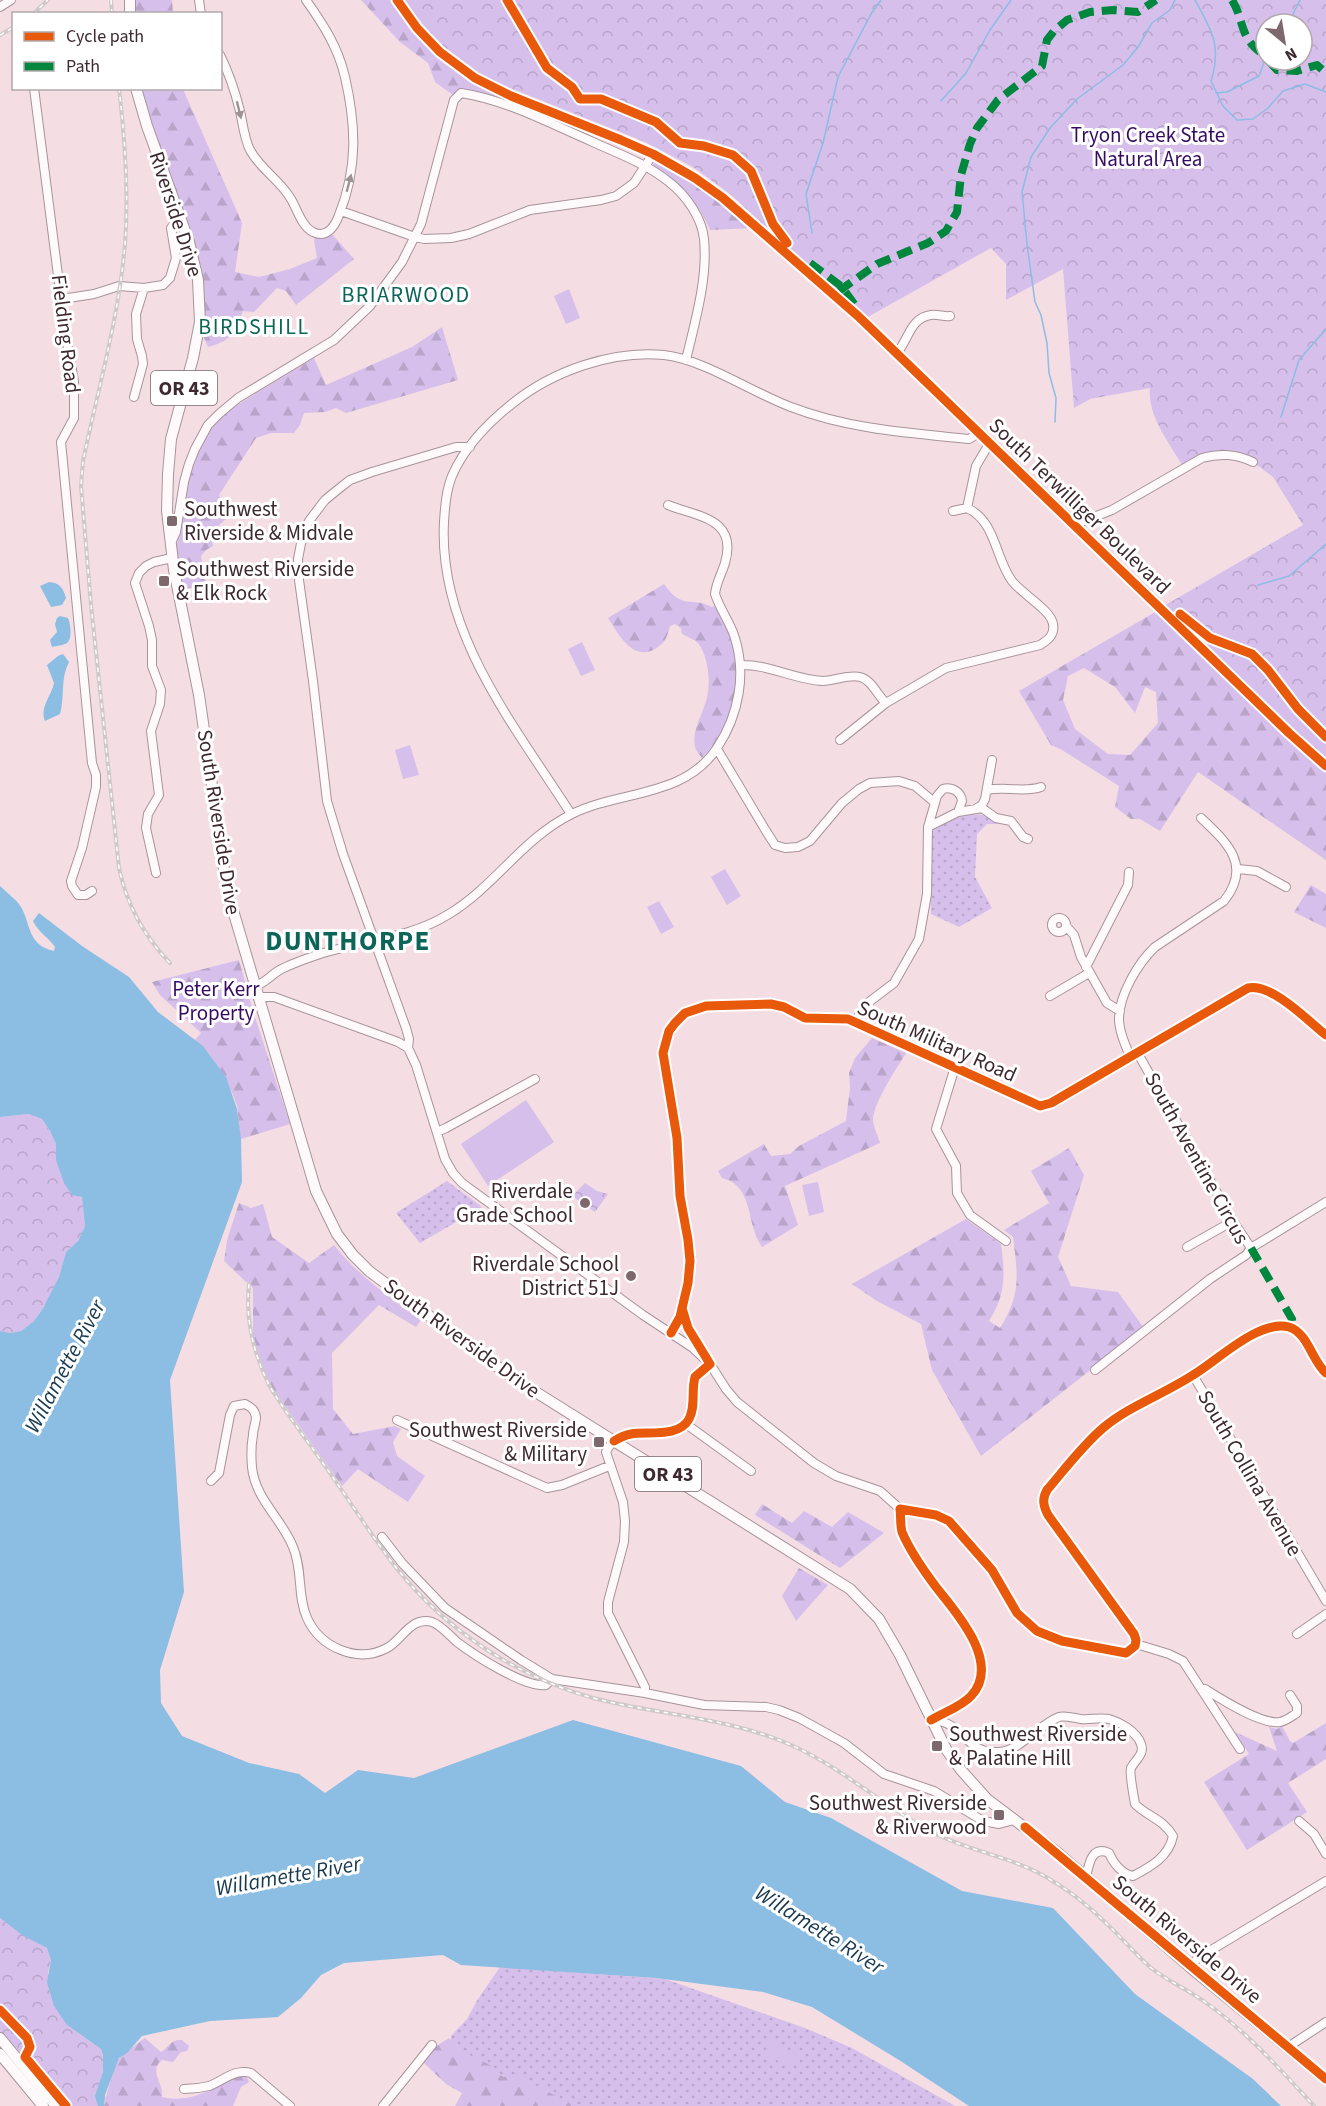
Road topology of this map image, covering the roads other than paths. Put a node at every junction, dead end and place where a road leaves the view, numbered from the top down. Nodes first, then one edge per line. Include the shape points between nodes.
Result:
1 (10, 0) edge
2 (306, 0) edge
3 (397, 0) edge
4 (0, 7) edge
5 (222, 60) edge
6 (34, 90) edge
7 (137, 90) edge
8 (653, 154) junction
9 (646, 167) junction
10 (341, 211) junction
11 (181, 220) junction
12 (416, 237) junction
13 (144, 288) junction
14 (62, 299) junction
15 (950, 316) dead end
16 (897, 353) junction
17 (686, 360) junction
18 (134, 397) dead end
19 (979, 433) junction
20 (989, 444) junction
21 (470, 447) junction
22 (1253, 462) dead end
23 (668, 505) dead end
24 (967, 508) junction
25 (953, 512) dead end
26 (1073, 525) junction
27 (170, 545) junction
28 (172, 558) junction
29 (740, 665) junction
30 (199, 695) joint
31 (885, 703) junction
32 (840, 740) dead end
33 (717, 749) junction
34 (992, 760) dead end
35 (1326, 766) edge
36 (1041, 787) dead end
37 (988, 790) junction
38 (934, 802) junction
39 (977, 808) junction
40 (958, 812) junction
41 (572, 814) junction
42 (1201, 818) dead end
43 (928, 827) junction
44 (1028, 839) dead end
45 (1238, 869) junction
46 (1129, 872) dead end
47 (156, 873) dead end
48 (1286, 887) dead end
49 (92, 891) dead end
50 (1066, 926) dead end
51 (376, 941) junction
52 (1088, 970) junction
53 (257, 992) junction
54 (1050, 996) dead end
55 (1120, 1011) junction
56 (855, 1022) junction
57 (1326, 1035) edge
58 (408, 1048) junction
59 (1134, 1054) junction
60 (955, 1067) junction
61 (535, 1079) dead end
62 (437, 1132) junction
63 (1326, 1202) edge
64 (1233, 1221) junction
65 (1006, 1241) dead end
66 (1187, 1247) dead end
67 (1251, 1248) junction
68 (682, 1308) junction
69 (670, 1333) junction
70 (710, 1364) junction
71 (1095, 1370) dead end
72 (1326, 1373) edge
73 (1193, 1376) junction
74 (397, 1420) dead end
75 (686, 1424) junction
76 (614, 1442) junction
77 (609, 1466) junction
78 (751, 1471) dead end
79 (211, 1481) dead end
80 (900, 1509) junction
81 (382, 1537) dead end
82 (1326, 1601) edge
83 (1326, 1614) edge
84 (1297, 1634) dead end
85 (1136, 1644) junction
86 (552, 1679) junction
87 (1202, 1688) junction
88 (645, 1693) junction
89 (1290, 1695) dead end
90 (932, 1720) junction
91 (1240, 1749) dead end
92 (1014, 1820) junction
93 (1299, 1821) dead end
94 (1326, 1854) edge
95 (1086, 1878) junction
96 (1326, 1881) edge
97 (1190, 1967) junction
98 (1326, 2022) edge
99 (432, 2045) dead end
100 (1, 2046) edge
101 (1289, 2049) junction
102 (1326, 2079) edge
103 (184, 2090) dead end
104 (43, 2106) edge
105 (56, 2106) edge
106 (290, 2106) edge
107 (383, 2106) edge

1 - 4 street
10 -> 2 street via 352,172 351,111 336,49
3 - 8 main road, South Terwilliger Boulevard via 440,52 475,78
5 -> 10 street via 251,152 287,192 306,226 317,234 329,232
6 - 14 street, Fielding Road
7 - 11 main road, Riverside Drive / OR 43
8 - 9 street
8 - 16 main road, South Terwilliger Boulevard via 723,198
9 - 12 street via 630,187 611,198 530,210 457,237
9 - 12 street via 534,116 459,94 454,100
9 - 17 street via 682,194 698,218 704,238 701,293
10 - 12 street
11 - 13 street via 171,228 176,253 170,278 160,286
11 - 27 main road, Riverside Drive / OR 43 via 195,265 200,310 195,349 170,448
12 - 27 street via 387,285 351,326 325,347 238,398 208,425 189,464
13 - 14 street via 119,286
13 - 18 street via 136,314 142,364
14 - 49 street, Fielding Road via 75,409 61,442 91,757 96,775 82,848 71,880 78,895
15 - 16 street via 934,315 919,320
16 - 19 main road, South Terwilliger Boulevard
17 - 19 street via 796,409 864,427 969,439
17 - 21 street via 643,355 581,367 539,385 515,401
19 - 20 main road, South Terwilliger Boulevard
20 - 24 street via 976,466
20 - 26 main road, South Terwilliger Boulevard
21 - 41 street via 447,489 443,529 448,584 464,634 480,667
21 - 51 street via 459,446 346,483 325,500 306,526 299,551 298,575 327,801
22 - 26 street via 1232,455 1202,458 1112,510
23 - 29 street via 705,517 724,532 727,554 716,594 735,639
24 - 25 street
24 - 31 street via 982,519 1012,581 1048,613 1054,631 1040,645 946,668
26 - 35 main road, South Terwilliger Boulevard
27 - 28 main road, Riverside Drive / OR 43
28 - 30 main road, Riverside Drive / OR 43
28 - 47 street via 146,566 135,583 149,626 152,666 161,690 151,731 159,795 148,814 146,828
29 - 31 street via 822,681 861,677
29 - 33 street via 738,698
30 - 53 main road, South Riverside Drive / OR 43 via 227,890
31 - 32 street
33 - 38 street via 771,838 785,848 810,841 842,803 870,783 899,781 915,786
33 - 41 street via 677,782 604,801
34 - 37 street
36 - 37 street
37 - 39 street
38 - 40 street via 941,790 952,788 962,799
38 - 43 street
39 - 40 street
39 - 44 street via 998,819 1010,820
40 - 43 street
41 - 51 street via 545,829 452,912 419,930
42 - 45 street via 1226,843
43 - 56 street via 927,894 919,939 894,983 869,1002
45 - 48 street via 1257,871
45 - 55 street via 1224,901 1146,956 1129,982
46 - 52 street via 1128,885
50 - 52 street via 1074,935
51 - 53 street via 320,954 281,970
51 - 58 street via 408,1034
52 - 54 street
52 - 55 street via 1107,1003
53 - 58 street
53 - 76 main road, South Riverside Drive / OR 43 via 316,1191 345,1245 369,1271 507,1374
55 - 59 street, South Aventine Circus via 1120,1027
56 - 60 street, South Military Road
56 - 68 street, South Military Road via 843,1018 805,1018 784,1007 763,1004 702,1007 685,1013 670,1028 663,1058 677,1138 680,1196 690,1261
57 - 59 street, South Military Road via 1275,995 1256,987 1237,993
58 - 62 street
59 - 60 street, South Military Road via 1040,1106
59 - 64 street, South Aventine Circus
60 - 65 street via 936,1130 956,1166 957,1193 970,1215
61 - 62 street
62 - 69 street via 448,1165 462,1183
63 - 67 street
64 - 66 street
64 - 67 street, South Aventine Circus
67 - 71 street, South Aventine Circus
68 - 69 street, South Military Road
68 - 70 street via 688,1328
69 - 70 street
70 - 75 street via 695,1377 693,1407
70 - 80 street via 737,1402 814,1463 836,1476 880,1491
72 - 73 street via 1297,1332 1281,1327 1245,1340
73 - 82 street, South Collina Avenue
73 - 85 street via 1101,1429 1044,1497 1048,1515 1131,1629
74 - 77 street via 542,1487 562,1485
75 - 76 street via 665,1433 632,1434
75 - 78 street
76 - 77 street via 606,1452
76 - 90 main road, South Riverside Drive / OR 43 via 850,1589 872,1610 891,1637
77 - 88 street via 623,1502 625,1530 608,1613
79 - 86 street via 219,1473 234,1406 252,1407 256,1415 251,1451 257,1486 288,1534 301,1579 302,1603 314,1631 335,1648 349,1653 372,1653 390,1646 412,1625 434,1623 493,1666 534,1685 546,1685
80 - 85 street via 949,1521 992,1570 1024,1622 1041,1633 1120,1653
80 - 90 street via 904,1536 936,1587 962,1618 980,1662 980,1678 972,1695
81 - 86 street via 445,1608
83 - 84 street
85 - 87 street via 1183,1661
86 - 88 street
87 - 89 street via 1263,1720 1275,1722 1297,1713
87 - 91 street
88 - 92 street via 704,1705 779,1710 844,1743 884,1774 934,1791 983,1821 999,1824
90 - 92 main road, South Riverside Drive / OR 43 via 962,1770
90 - 95 street via 958,1729 978,1749 994,1752 1010,1750 1060,1716 1109,1719 1137,1737 1142,1744 1140,1755 1130,1769 1135,1804 1168,1828 1173,1836 1171,1845 1158,1861 1133,1876 1125,1874 1109,1852 1102,1850 1090,1859
92 - 95 main road, South Riverside Drive / OR 43
93 - 94 street via 1312,1831
95 - 97 main road, South Riverside Drive / OR 43
96 - 97 street via 1198,1958
97 - 101 main road, South Riverside Drive / OR 43
98 - 101 street
99 - 107 street
100 - 104 main road
100 - 105 main road
101 - 102 main road, South Riverside Drive / OR 43
103 - 106 street via 247,2071

